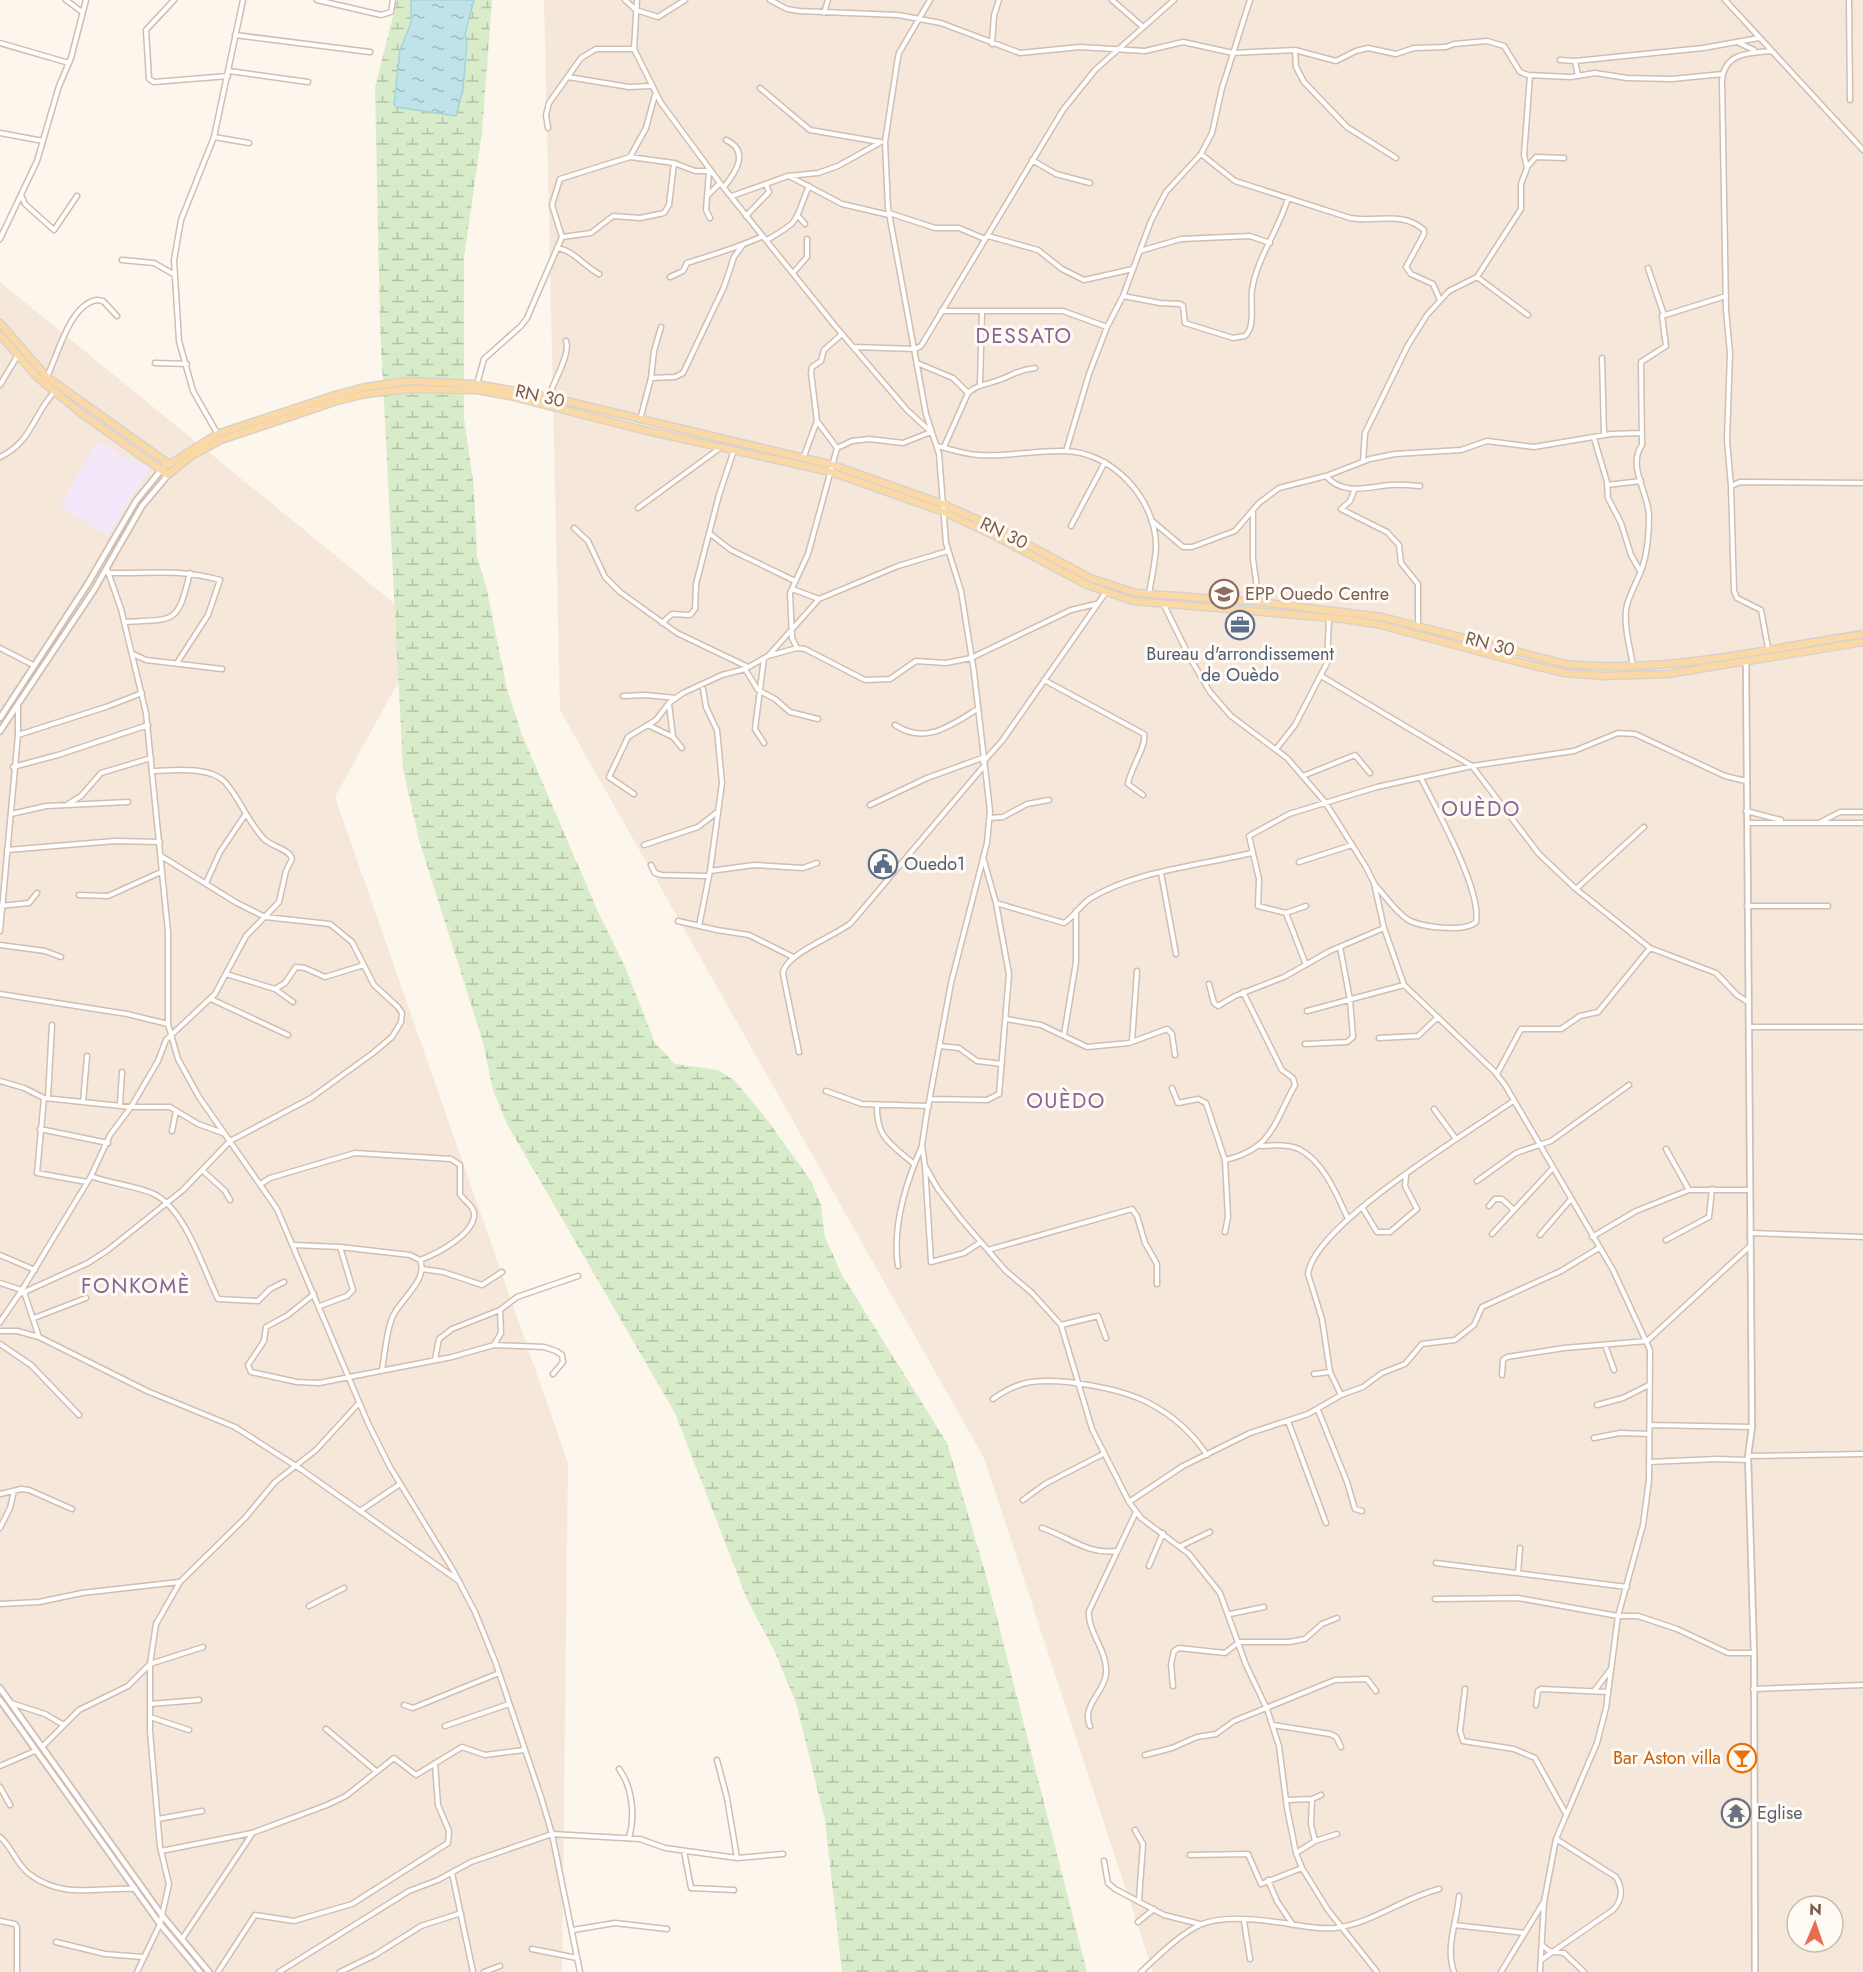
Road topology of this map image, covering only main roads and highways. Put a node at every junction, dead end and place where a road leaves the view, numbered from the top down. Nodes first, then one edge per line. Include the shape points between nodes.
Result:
1 (0, 323) edge
2 (0, 335) edge
3 (168, 464) junction
4 (162, 469) junction
5 (174, 469) junction
6 (1863, 634) edge
7 (1863, 642) edge

1 - 3 main road via 47,377
2 - 4 main road via 55,391
3 - 4 main road, RN 30 / RN 30
3 - 5 main road
3 - 6 main road, RN 30 / RN 30 via 217,434 365,387 409,381 477,384 549,397 833,465 943,504 1090,578 1149,595 1346,612 1418,625 1566,664 1634,668
4 - 5 main road, RN 30 via 168,475
5 - 7 main road, RN 30 via 221,440 366,394 410,389 477,390 831,472 944,512 1106,592 1133,601 1381,625 1522,663 1586,675 1668,674

